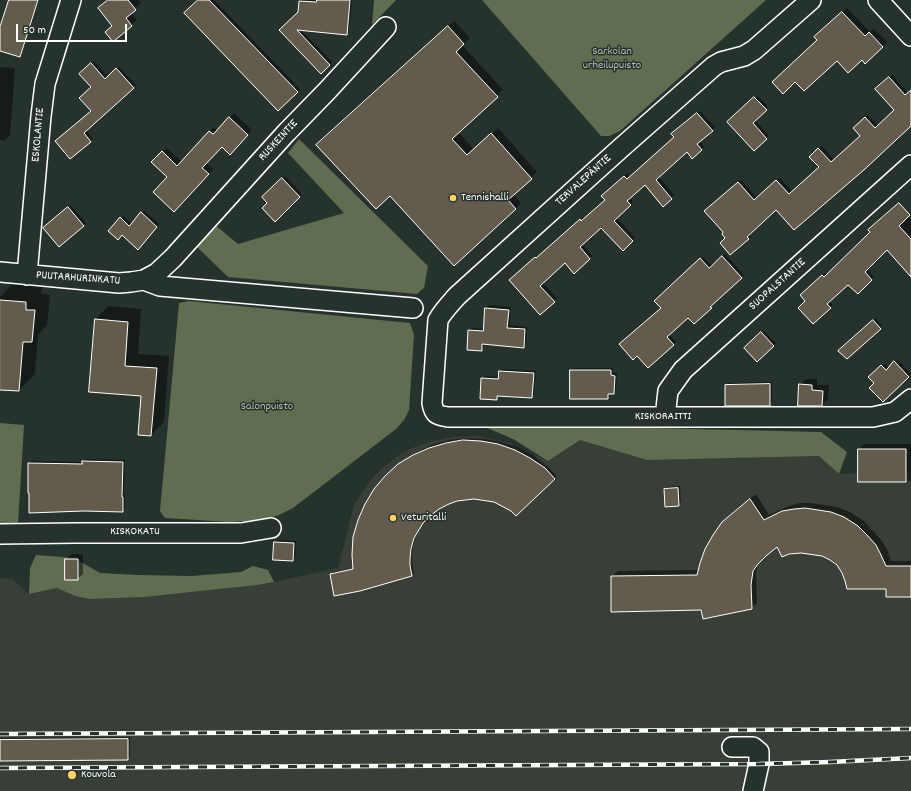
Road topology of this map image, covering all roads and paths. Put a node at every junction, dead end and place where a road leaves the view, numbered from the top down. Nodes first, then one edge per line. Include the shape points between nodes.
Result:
1 (71, 0) edge
2 (811, 0) edge
3 (878, 0) edge
4 (386, 27) dead end
5 (911, 36) edge
6 (911, 165) edge
7 (173, 258) joint
8 (0, 272) edge
9 (27, 274) junction
10 (144, 280) junction
11 (413, 308) dead end
12 (911, 399) edge
13 (433, 410) joint
14 (664, 417) junction
15 (270, 528) dead end
16 (0, 534) edge
17 (732, 747) dead end
18 (753, 791) edge

1 - 9 street, ESKOLANTIE via 45,84
2 - 13 street, TERVALEPÄNTIE via 754,50 714,66 447,306 438,320
3 - 5 street
4 - 7 street, RUSKEINTIE via 286,132
6 - 14 street, SUOPALSTANTIE via 683,370 668,391
7 - 10 street, PUUTARHURINKATU
8 - 9 street, PUUTARHURINKATU
9 - 10 street, PUUTARHURINKATU via 119,283
10 - 11 street via 160,286
12 - 14 street, KISKORAITTI via 895,412 873,417
13 - 14 street, KISKORAITTI via 438,415 448,417
15 - 16 street, KISKOKATU via 241,532
17 - 18 street via 753,747 759,752

